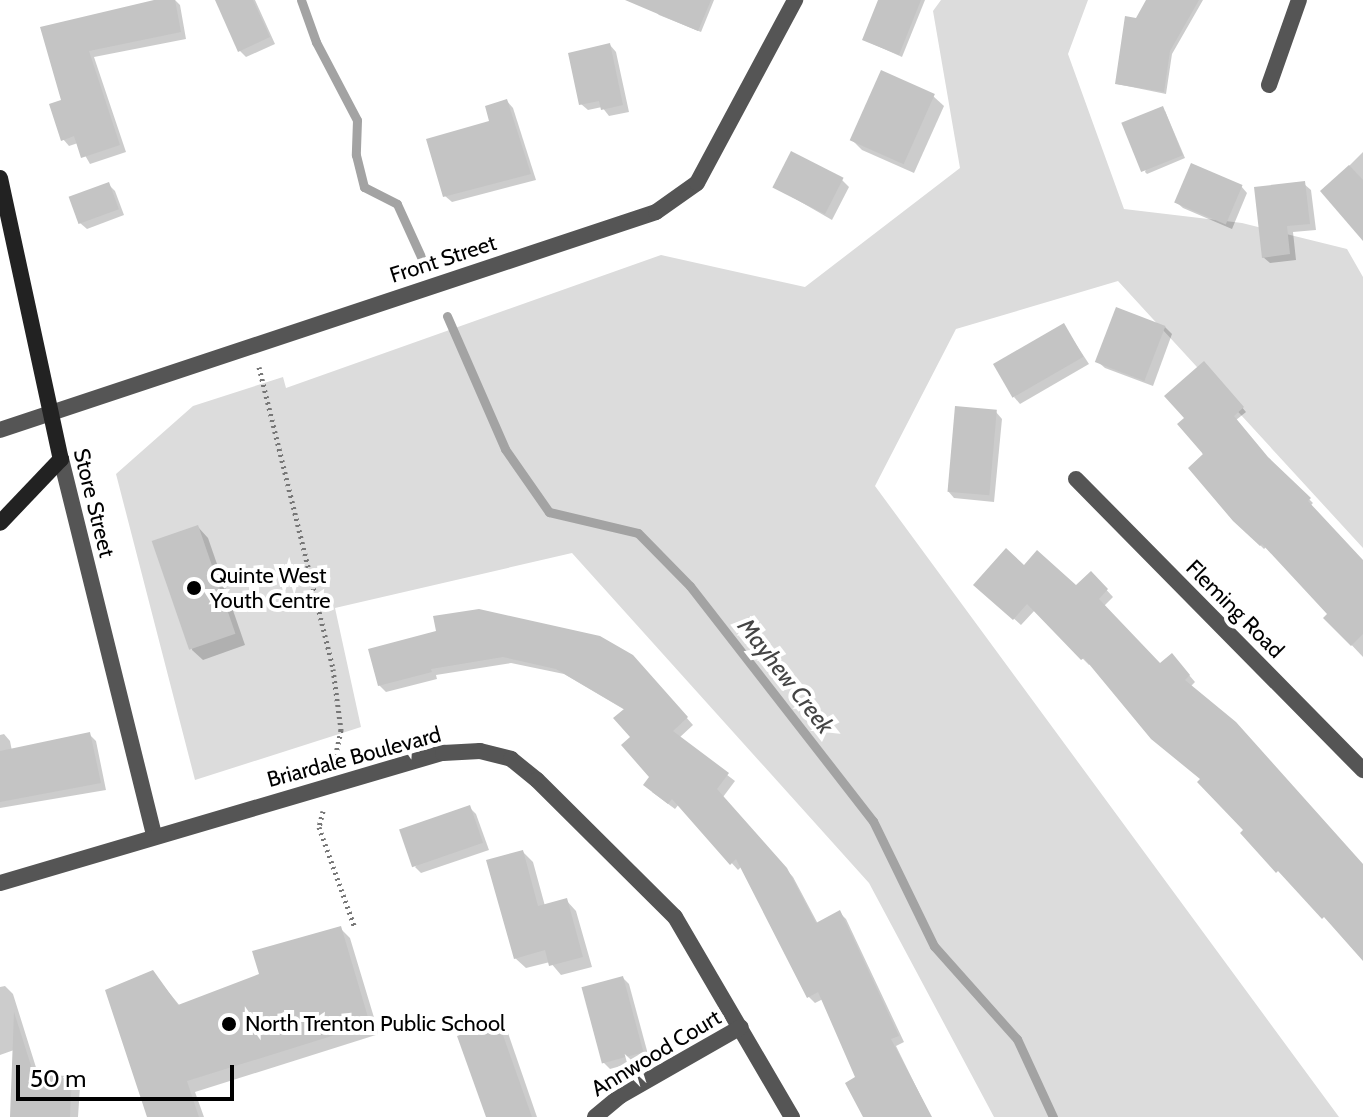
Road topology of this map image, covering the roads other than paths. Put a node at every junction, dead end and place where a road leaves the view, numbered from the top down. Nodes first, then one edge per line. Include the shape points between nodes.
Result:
1 (795, 0) edge
2 (1299, 0) edge
3 (1269, 85) dead end
4 (0, 178) edge
5 (50, 413) junction
6 (0, 430) edge
7 (61, 459) junction
8 (1076, 479) dead end
9 (0, 523) edge
10 (1363, 770) edge
11 (154, 836) junction
12 (0, 883) edge
13 (741, 1027) junction
14 (595, 1117) edge
15 (792, 1117) edge

1 - 5 street, Front Street via 697,183 656,212
2 - 3 street
4 - 5 street, Store Street
5 - 6 street, Front Street
5 - 7 street, Store Street
7 - 9 street
7 - 11 street, Store Street
8 - 10 street, Fleming Road
11 - 12 street, Briardale Boulevard
11 - 13 street, Briardale Boulevard via 443,753 480,751 511,759 675,917
13 - 14 street, Annwood Court via 620,1096
13 - 15 street, Briardale Boulevard

